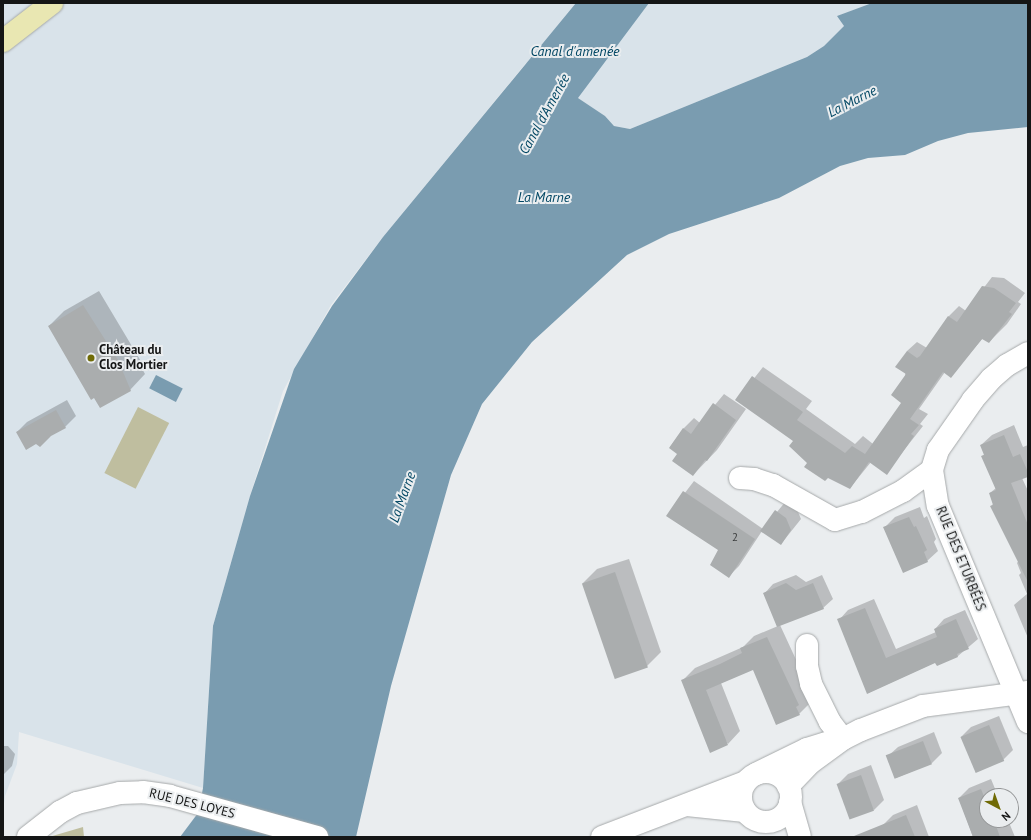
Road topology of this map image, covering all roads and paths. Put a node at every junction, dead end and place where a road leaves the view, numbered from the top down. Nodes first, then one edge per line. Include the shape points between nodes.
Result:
1 (52, 3) edge
2 (3, 41) edge
3 (1028, 353) edge
4 (932, 470) junction
5 (740, 478) dead end
6 (807, 645) dead end
7 (1022, 692) edge
8 (1028, 722) edge
9 (843, 739) junction
10 (750, 778) junction
11 (789, 794) junction
12 (684, 805) junction
13 (745, 811) junction
14 (768, 823) junction
15 (28, 837) edge
16 (317, 837) edge
17 (602, 837) edge
18 (785, 837) edge
19 (800, 837) edge

1 - 2 main road
3 - 4 street, RUE DES ETURBÉES via 1007,365 973,400 938,450
4 - 5 street via 903,491 862,512 835,520 773,485
4 - 7 street, RUE DES ETURBÉES via 938,506
6 - 9 street via 807,666 811,684 830,722
7 - 8 street, RUE DES ETURBÉES
7 - 9 street via 923,706
9 - 10 street via 807,749
9 - 11 street via 810,763
10 - 11 street via 774,773
10 - 12 street
10 - 13 street via 740,800
11 - 14 street via 782,816
11 - 19 street
12 - 13 street
12 - 17 street
13 - 14 street via 756,821
14 - 18 street
15 - 16 street, RUE DES LOYES via 60,812 96,797 143,792

